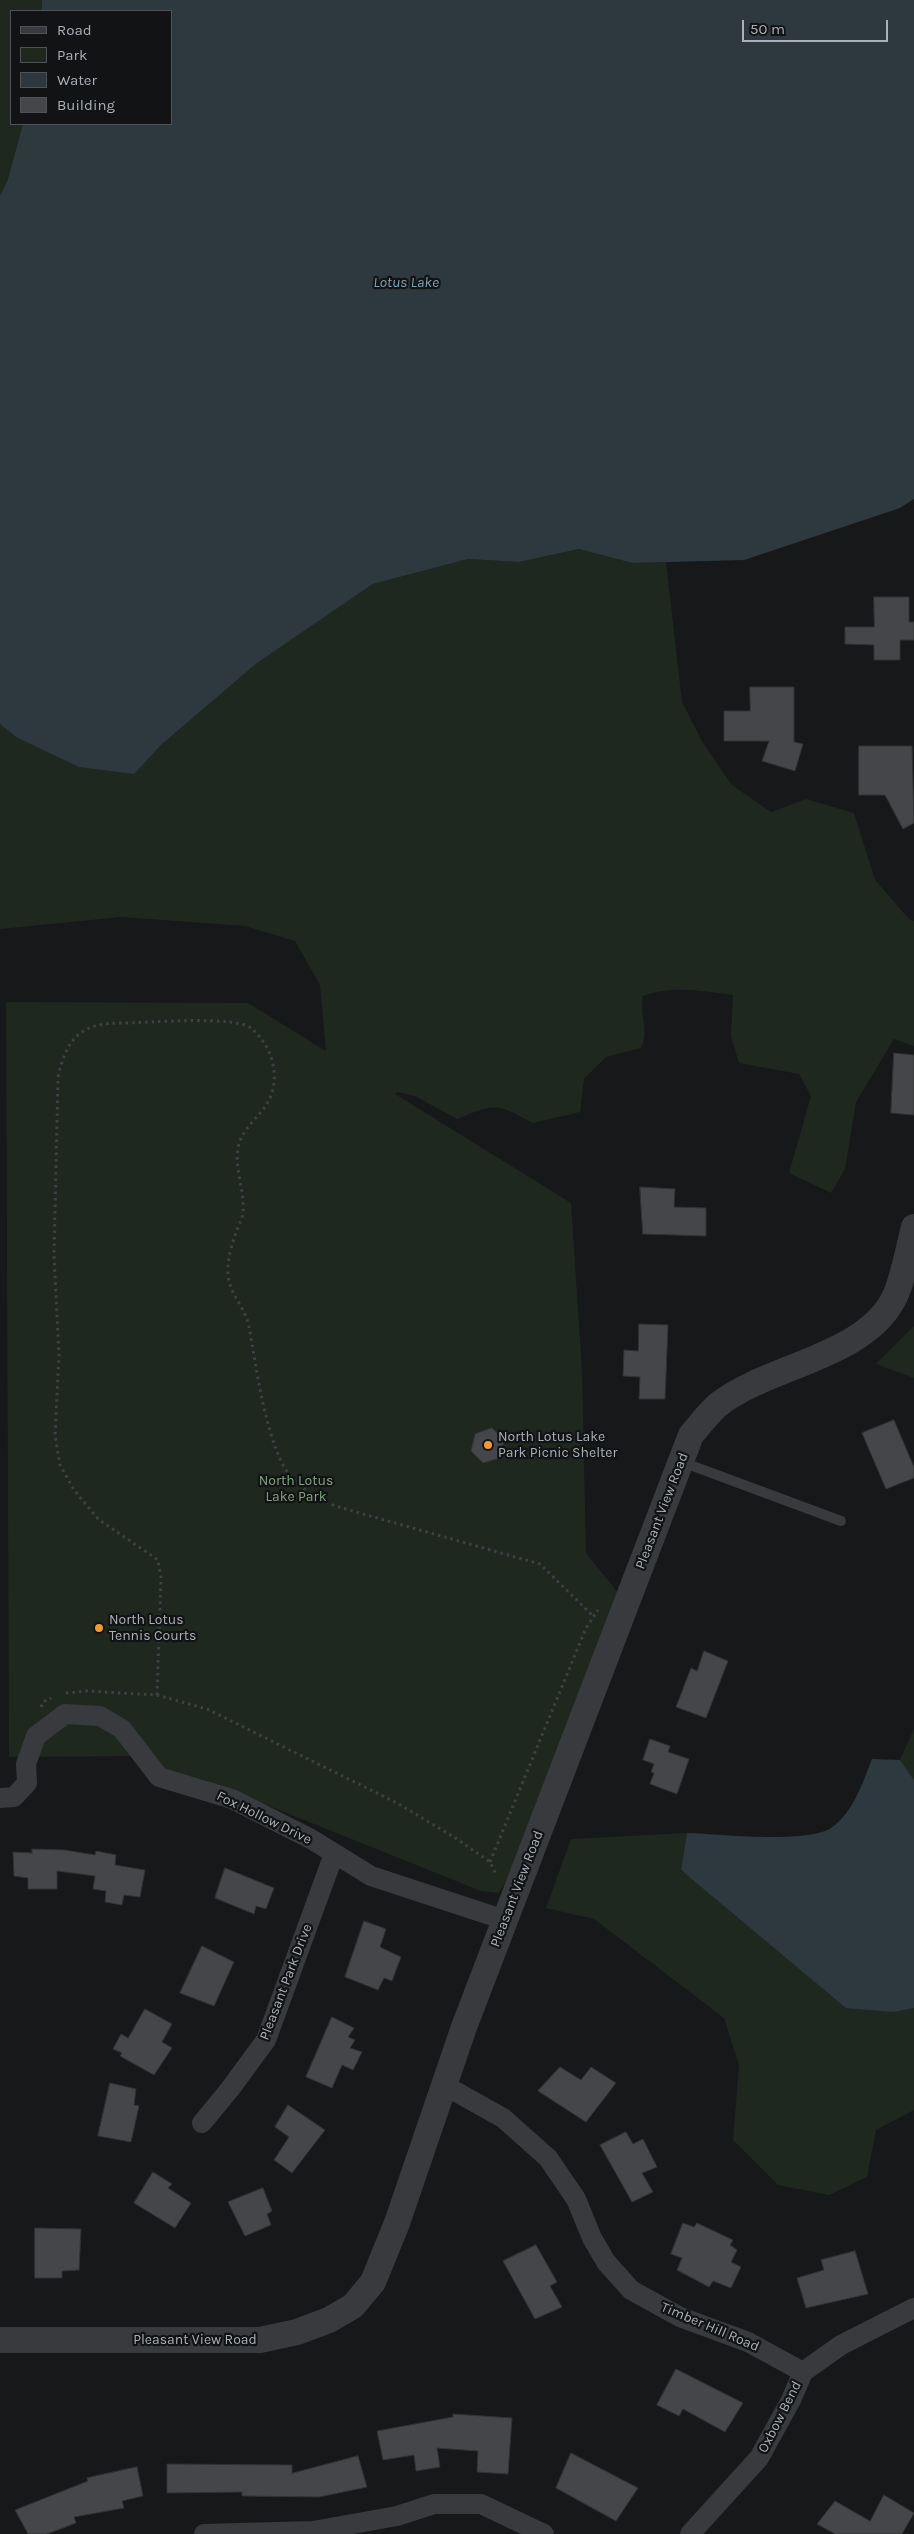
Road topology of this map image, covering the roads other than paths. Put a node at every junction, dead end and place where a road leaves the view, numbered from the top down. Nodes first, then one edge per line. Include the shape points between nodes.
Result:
1 (914, 1227) edge
2 (681, 1462) junction
3 (841, 1521) dead end
4 (0, 1798) edge
5 (334, 1854) junction
6 (505, 1920) junction
7 (444, 2085) junction
8 (202, 2123) dead end
9 (914, 2308) edge
10 (0, 2340) edge
11 (803, 2372) junction
12 (204, 2534) edge
13 (544, 2534) edge
14 (690, 2534) edge

1 - 2 street, Pleasant View Road via 894,1300 870,1329 719,1404 691,1435
2 - 3 lane
2 - 6 street, Pleasant View Road
4 - 5 street, Fox Hollow Drive via 14,1797 27,1783 26,1764 36,1736 65,1714 100,1716 122,1729 159,1777 232,1799
5 - 6 street, Fox Hollow Drive via 371,1876
5 - 8 street, Pleasant Park Drive via 266,2040
6 - 7 street, Pleasant View Road
7 - 10 street, Pleasant View Road via 397,2223 373,2282 345,2311 297,2332 260,2340
7 - 11 street, Timber Hill Road via 503,2118 548,2158 576,2199 606,2262 631,2290 680,2317 748,2342
9 - 11 street, Oxbow Bend via 841,2345
11 - 14 street, Oxbow Bend via 759,2458
12 - 13 street via 313,2531 397,2516 434,2504 482,2504

